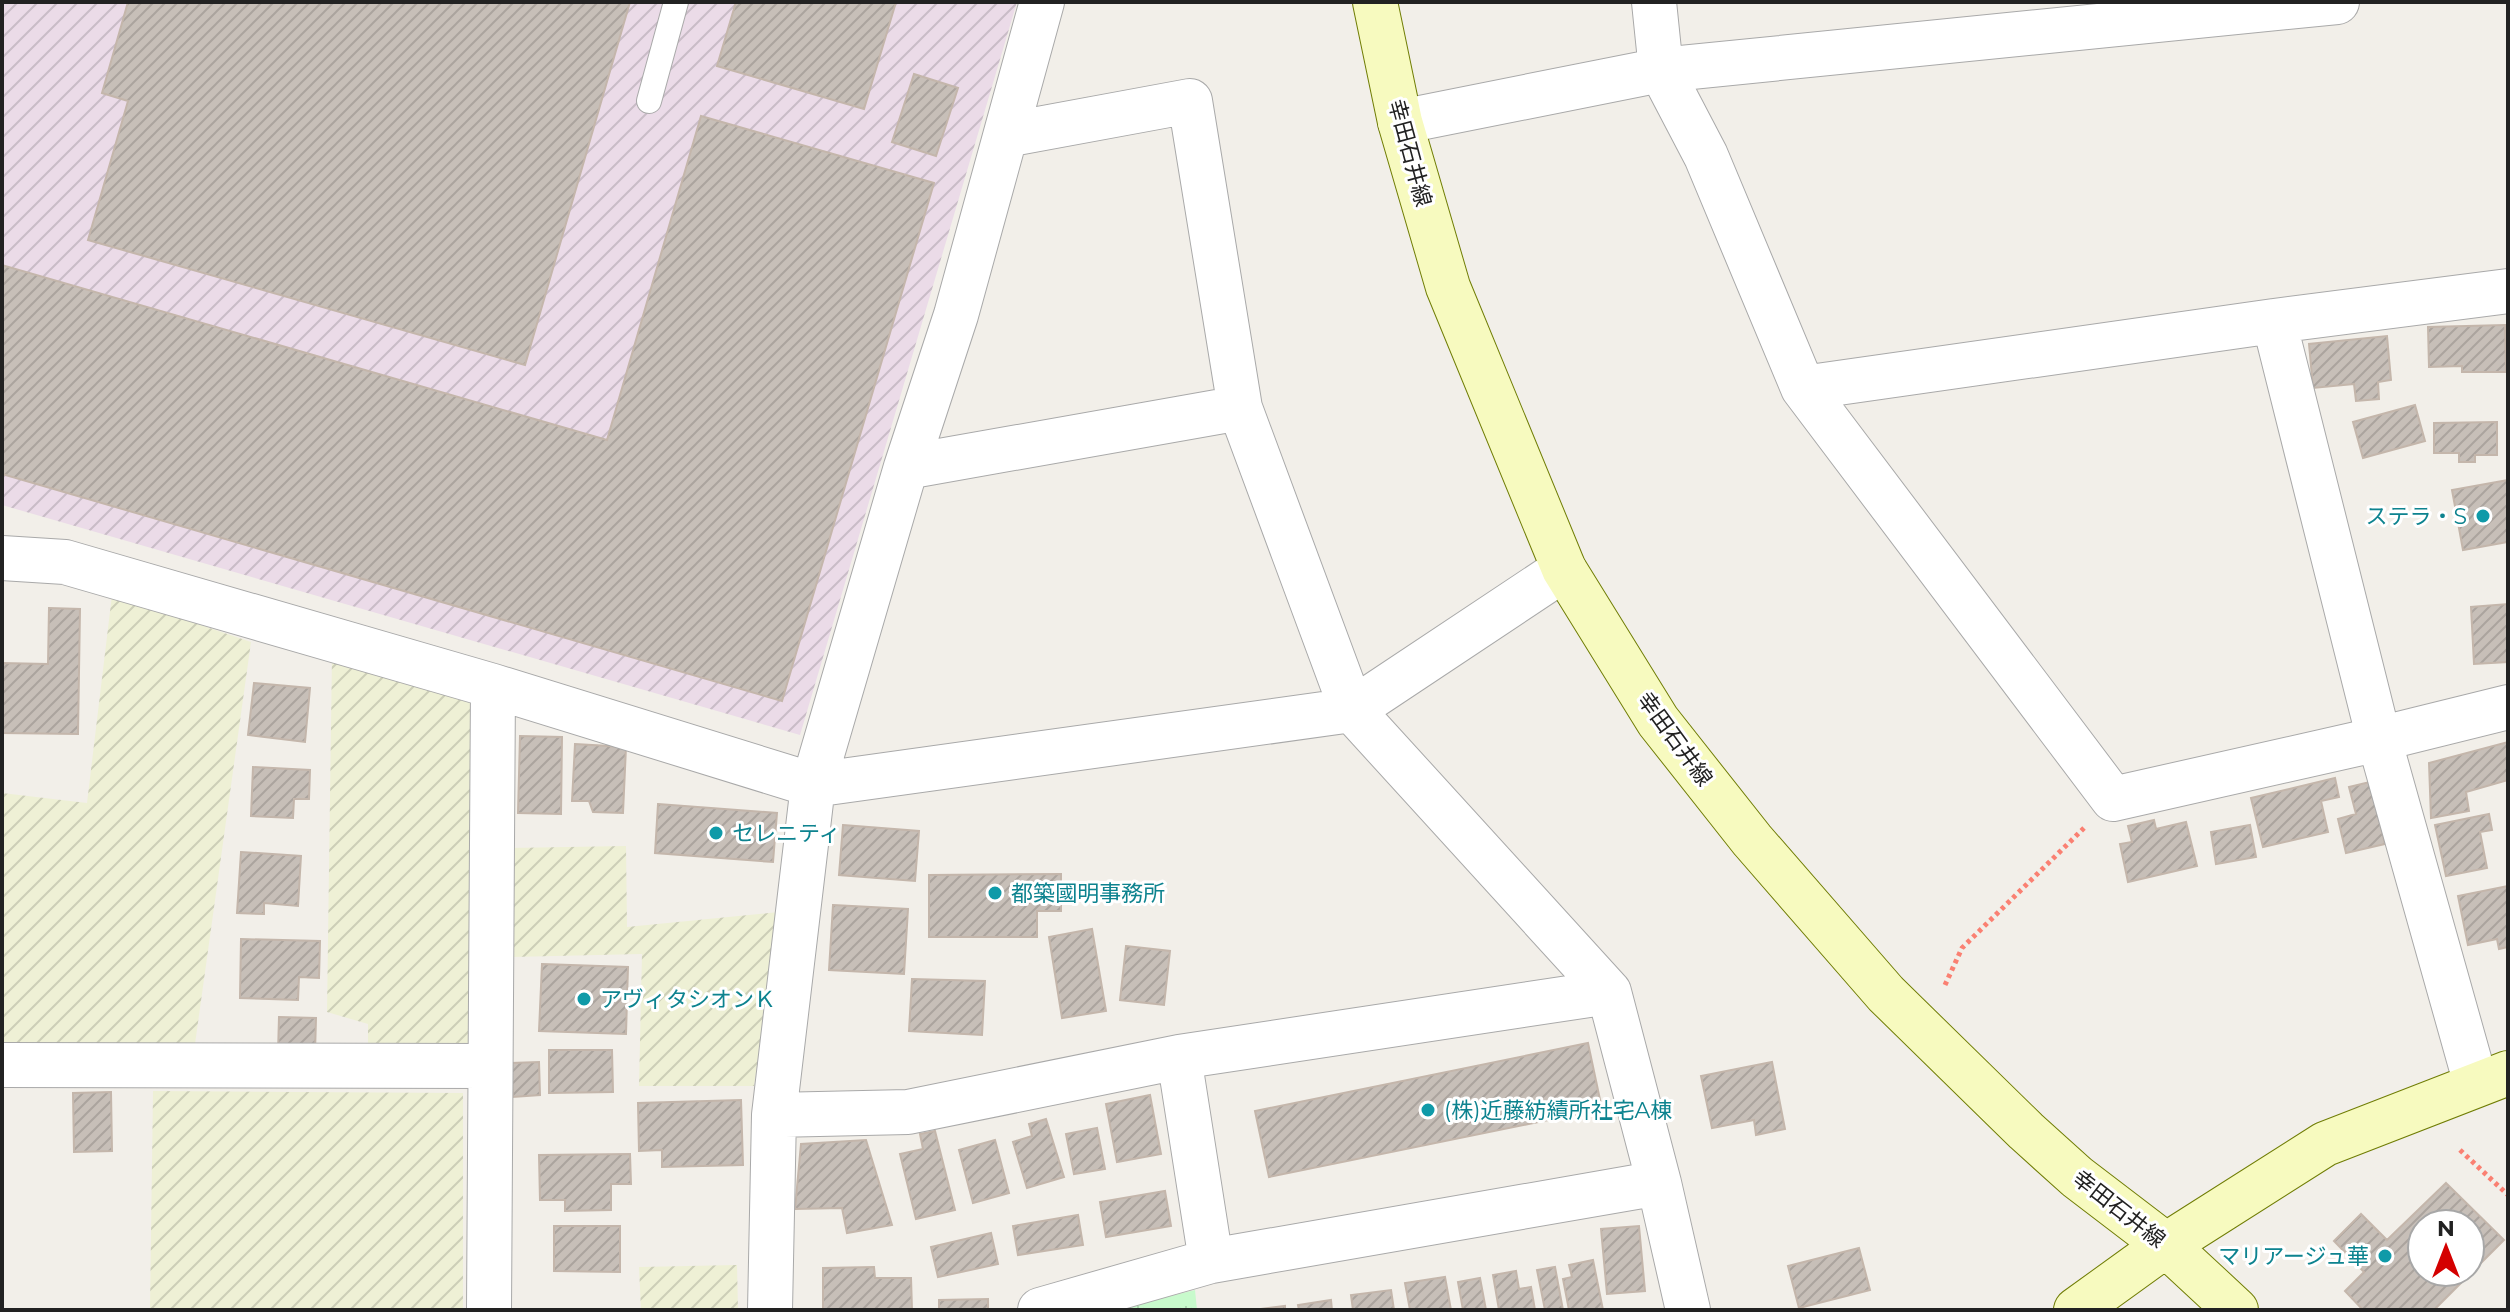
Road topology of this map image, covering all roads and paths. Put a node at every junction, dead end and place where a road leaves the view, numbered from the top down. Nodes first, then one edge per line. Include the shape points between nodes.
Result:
1 (676, 2) edge
2 (1042, 2) edge
3 (1375, 2) edge
4 (1654, 2) edge
5 (2337, 2) edge
6 (1661, 70) junction
7 (649, 101) dead end
8 (1400, 122) junction
9 (1006, 135) junction
10 (2508, 291) edge
11 (2274, 321) junction
12 (1803, 388) junction
13 (1240, 408) junction
14 (906, 467) junction
15 (2, 558) edge
16 (1564, 569) junction
17 (493, 686) junction
18 (2508, 707) edge
19 (1352, 710) junction
20 (2379, 739) junction
21 (813, 785) junction
22 (2113, 799) junction
23 (1945, 985) dead end
24 (1609, 992) junction
25 (1179, 1057) junction
26 (2, 1065) edge
27 (489, 1066) junction
28 (2492, 1078) edge
29 (774, 1115) junction
30 (2460, 1150) dead end
31 (1659, 1183) junction
32 (2508, 1195) edge
33 (2166, 1245) junction
34 (1211, 1261) junction
35 (489, 1310) edge
36 (770, 1310) edge
37 (1040, 1310) edge
38 (1688, 1310) edge
39 (2076, 1310) edge
40 (2236, 1310) edge

1 - 7 lane
2 - 9 street
3 - 8 main road, 幸田石井線
4 - 6 street
5 - 6 street
6 - 8 street
6 - 12 street via 1706,156
8 - 16 main road, 幸田石井線 via 1448,287
9 - 13 street via 1190,101
9 - 14 street via 956,315
10 - 11 street
11 - 12 street
11 - 20 street
12 - 22 street
13 - 14 street
13 - 19 street
14 - 21 street
15 - 17 street via 65,562
16 - 19 street
16 - 33 main road, 幸田石井線 via 1658,721 1752,840 1886,994 2077,1177
17 - 21 street
17 - 27 street
18 - 20 street
19 - 21 street
19 - 24 street
20 - 22 street
20 - 28 street
21 - 29 street
22 - 23 path via 1962,948
24 - 25 street
24 - 31 street
25 - 29 street via 908,1112
25 - 34 street
26 - 27 street
27 - 35 street
28 - 33 main road via 2325,1144
29 - 36 street
30 - 32 path
31 - 34 street
31 - 38 street
33 - 39 main road
33 - 40 main road, 幸田石井線
34 - 37 street

